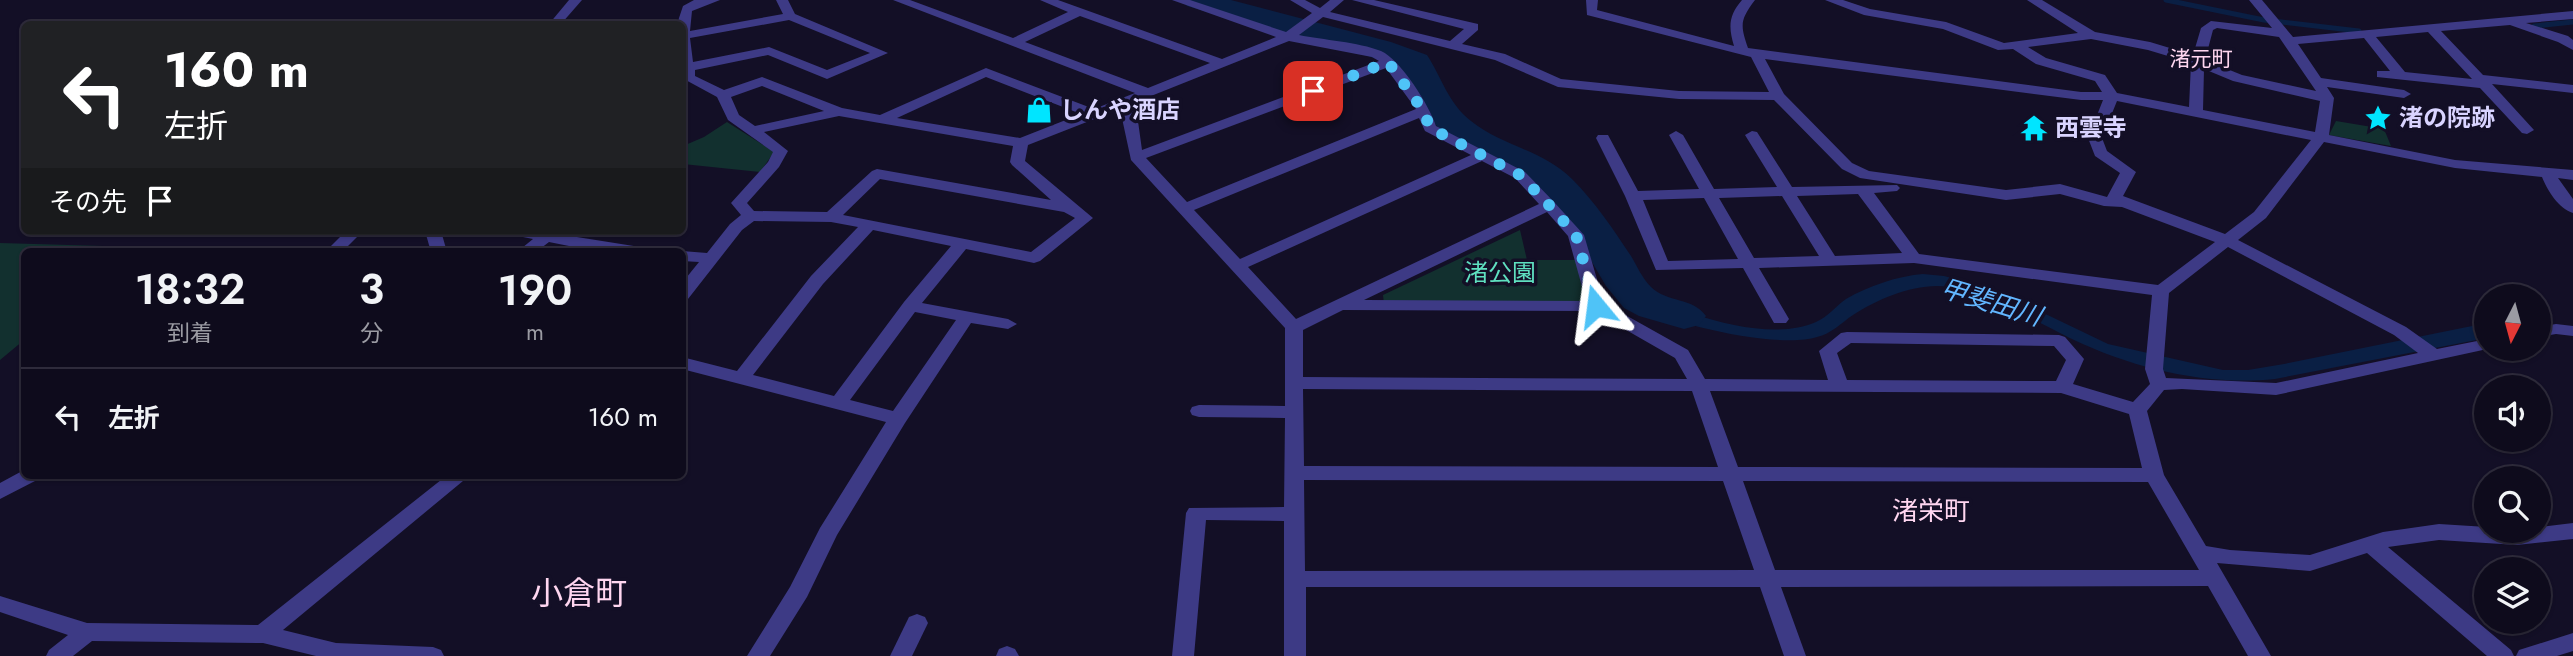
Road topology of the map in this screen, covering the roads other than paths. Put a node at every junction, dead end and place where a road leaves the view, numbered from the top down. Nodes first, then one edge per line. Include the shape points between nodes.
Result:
1 (576, 0) edge
2 (714, 0) edge
3 (782, 0) edge
4 (899, 0) edge
5 (1046, 0) edge
6 (1178, 0) edge
7 (1296, 0) edge
8 (1338, 0) edge
9 (1358, 0) edge
10 (1592, 0) edge
11 (1749, 0) edge
12 (1831, 0) edge
13 (2033, 0) edge
14 (2255, 0) edge
15 (685, 4) edge
16 (1079, 12) junction
17 (1321, 13) junction
18 (2573, 15) edge
19 (790, 16) junction
20 (558, 21) edge
21 (2509, 22) junction
22 (2431, 28) junction
23 (1295, 32) junction
24 (2367, 34) junction
25 (686, 35) edge
26 (2091, 35) junction
27 (2285, 37) junction
28 (1013, 43) junction
29 (1453, 45) junction
30 (2015, 45) junction
31 (2573, 46) edge
32 (1749, 53) junction
33 (2198, 61) junction
34 (1388, 62) junction
35 (1222, 63) junction
36 (2382, 74) dead end
37 (686, 76) edge
38 (2401, 76) junction
39 (2317, 82) junction
40 (2483, 82) junction
41 (2573, 89) edge
42 (1146, 92) junction
43 (2404, 94) dead end
44 (723, 95) junction
45 (1778, 96) junction
46 (2112, 96) junction
47 (2327, 99) junction
48 (1122, 101) junction
49 (1423, 110) junction
50 (2196, 111) junction
51 (839, 112) junction
52 (1091, 113) junction
53 (882, 119) junction
54 (2527, 130) dead end
55 (751, 131) junction
56 (1676, 135) dead end
57 (1752, 135) dead end
58 (2322, 136) junction
59 (1603, 138) dead end
60 (1021, 143) junction
61 (1483, 155) junction
62 (1136, 157) junction
63 (2549, 175) junction
64 (2573, 175) edge
65 (1862, 188) junction
66 (1948, 188) junction
67 (1787, 191) junction
68 (1711, 193) junction
69 (1633, 196) junction
70 (2125, 202) junction
71 (1549, 205) junction
72 (1069, 208) junction
73 (2573, 208) edge
74 (1184, 209) junction
75 (750, 216) junction
76 (831, 217) junction
77 (869, 225) junction
78 (351, 235) edge
79 (529, 235) edge
80 (571, 236) edge
81 (545, 239) junction
82 (2226, 240) junction
83 (962, 243) junction
84 (338, 248) edge
85 (531, 248) edge
86 (623, 248) edge
87 (686, 256) edge
88 (711, 258) junction
89 (1914, 258) junction
90 (1830, 261) junction
91 (1749, 264) junction
92 (1237, 266) junction
93 (686, 291) edge
94 (2161, 291) junction
95 (1339, 305) junction
96 (910, 306) junction
97 (1596, 306) junction
98 (967, 316) junction
99 (1780, 319) dead end
100 (1008, 324) dead end
101 (1294, 327) junction
102 (2552, 330) edge
103 (2573, 331) edge
104 (2474, 347) edge
105 (2433, 355) junction
106 (686, 364) edge
107 (2156, 370) junction
108 (741, 378) junction
109 (1294, 383) junction
110 (1699, 385) junction
111 (1839, 385) junction
112 (2062, 387) junction
113 (838, 404) junction
114 (2137, 410) junction
115 (1199, 411) dead end
116 (1294, 412) junction
117 (898, 419) junction
118 (1294, 473) junction
119 (1730, 473) junction
120 (2154, 475) junction
121 (23, 479) edge
122 (454, 479) edge
123 (0, 492) edge
124 (1294, 514) junction
125 (2573, 531) edge
126 (2371, 544) junction
127 (2199, 552) junction
128 (1768, 578) junction
129 (2214, 578) junction
130 (1294, 579) junction
131 (0, 604) edge
132 (917, 623) dead end
133 (87, 632) junction
134 (263, 634) junction
135 (2573, 642) edge
136 (334, 654) edge
137 (57, 656) edge
138 (433, 656) edge
139 (758, 656) edge
140 (901, 656) edge
141 (1183, 656) edge
142 (1295, 656) edge
143 (1795, 656) edge
144 (2260, 656) edge
145 (2503, 656) edge
146 (2527, 656) edge

1 - 20 street
2 - 15 street
3 - 19 street
4 - 28 street
5 - 16 street
6 - 23 street
7 - 17 street
8 - 17 street
9 - 29 street via 1474,27
10 - 32 street via 1591,12
11 - 32 street via 1737,14 1736,32
12 - 30 street via 1868,12 1946,26 2003,47
13 - 26 street
14 - 27 street
16 - 28 street
16 - 35 street
17 - 23 street
17 - 29 street
18 - 21 street
19 - 25 street
19 - 37 street via 880,53 827,75 769,51
21 - 22 street
21 - 31 street via 2563,38
22 - 24 street
22 - 40 street
23 - 34 street via 1376,54
23 - 35 street
24 - 27 street
24 - 38 street
26 - 30 street
26 - 33 street
27 - 33 street via 2215,24 2207,28
27 - 39 street
28 - 42 street
29 - 45 street via 1500,57 1558,83 1679,95
30 - 46 street via 2041,61 2100,78
32 - 45 street
32 - 46 street via 2081,96
33 - 47 street via 2260,84
33 - 50 street
34 - 49 street
34 - 62 street
35 - 42 street
36 - 38 street
37 - 44 street
38 - 40 street
39 - 43 street
39 - 47 street
40 - 41 street
40 - 54 street
42 - 48 street
44 - 51 street via 762,81
44 - 55 street via 733,117
45 - 66 street via 1847,166 1865,175
46 - 50 street
46 - 70 street via 2095,138 2100,153 2128,172 2114,198
47 - 58 street
48 - 52 street
48 - 62 street via 1130,114
49 - 61 street via 1430,128
49 - 74 street
50 - 58 street
51 - 53 street
51 - 55 street
52 - 53 street via 986,72
52 - 60 street
53 - 60 street
55 - 75 street via 780,151 739,203
56 - 68 street
57 - 67 street
58 - 63 street via 2455,164
58 - 82 street via 2260,215
59 - 69 street
60 - 72 street via 1017,162
61 - 71 street via 1520,175
61 - 92 street
62 - 74 street
63 - 64 street
63 - 73 street
65 - 66 street
65 - 67 street
65 - 89 street
66 - 70 street via 2006,195 2060,189
67 - 68 street
67 - 90 street
68 - 69 street
68 - 91 street
69 - 91 street via 1662,266
70 - 82 street
71 - 95 street
71 - 97 street via 1576,235
72 - 76 street via 877,173
72 - 83 street via 1085,218 1034,258
74 - 92 street
75 - 76 street
75 - 88 street
76 - 77 street
77 - 83 street
77 - 108 street via 817,280
78 - 84 street
79 - 81 street
80 - 81 street
80 - 86 street
81 - 85 street
82 - 94 street
82 - 105 street via 2400,331
83 - 96 street
87 - 88 street
88 - 93 street
89 - 90 street
89 - 94 street
90 - 91 street
91 - 99 street
92 - 101 street
94 - 107 street
95 - 97 street
95 - 101 street
96 - 98 street
96 - 113 street
97 - 110 street via 1682,354
98 - 100 street
98 - 117 street
101 - 109 street
102 - 103 street
104 - 105 street
105 - 107 street via 2276,388 2182,383
106 - 108 street
107 - 114 street
108 - 113 street
109 - 110 street
109 - 116 street
110 - 111 street
110 - 119 street
111 - 112 street
111 - 112 street via 1828,351 1847,337 2059,341 2076,359
112 - 114 street
113 - 117 street
114 - 120 street
115 - 116 street
116 - 118 street
117 - 139 street
118 - 119 street
118 - 124 street
119 - 120 street
119 - 128 street
120 - 127 street
121 - 123 street
122 - 134 street
124 - 130 street
124 - 141 street via 1196,513
125 - 126 street via 2517,537 2439,532
126 - 127 street via 2310,563
126 - 145 street
127 - 129 street
128 - 129 street
128 - 130 street
128 - 143 street
129 - 144 street
130 - 142 street
131 - 133 street
132 - 140 street
133 - 134 street
133 - 137 street
134 - 136 street
135 - 146 street
136 - 138 street

